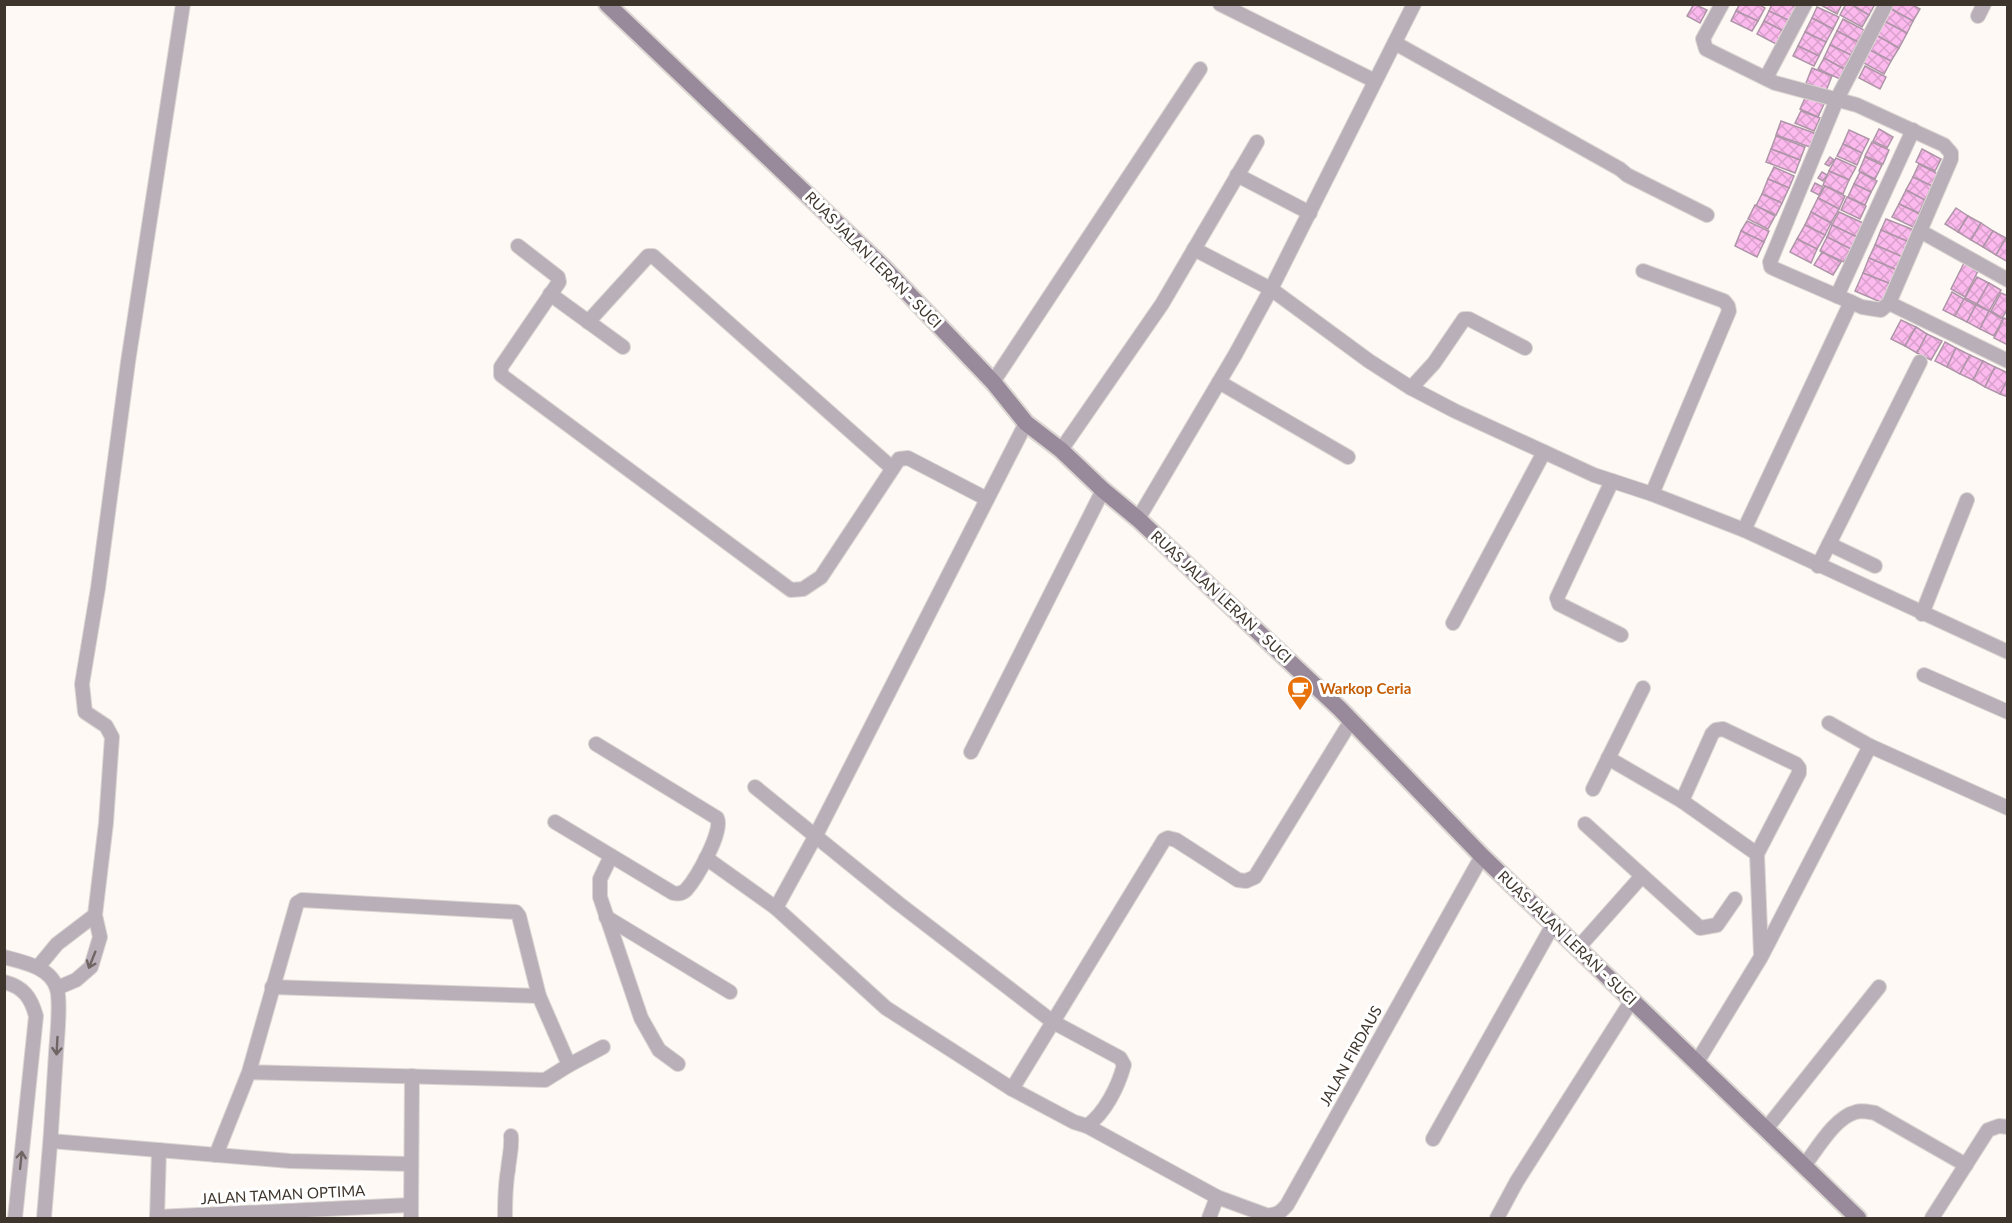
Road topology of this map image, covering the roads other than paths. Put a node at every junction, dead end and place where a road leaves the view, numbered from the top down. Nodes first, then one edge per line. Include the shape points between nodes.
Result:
1 (183, 4) edge
2 (608, 4) edge
3 (1220, 4) edge
4 (1414, 4) edge
5 (1722, 4) edge
6 (1804, 4) edge
7 (1886, 4) edge
8 (1395, 43) junction
9 (1200, 69) dead end
10 (1766, 78) junction
11 (1375, 81) junction
12 (1837, 99) junction
13 (1913, 130) junction
14 (1257, 142) dead end
15 (1237, 176) junction
16 (1310, 213) junction
17 (1707, 215) dead end
18 (1920, 231) junction
19 (518, 246) dead end
20 (1194, 249) junction
21 (1643, 271) dead end
22 (2007, 280) edge
23 (1271, 289) junction
24 (550, 294) junction
25 (1837, 296) junction
26 (1851, 302) junction
27 (1889, 303) junction
28 (588, 322) junction
29 (623, 347) dead end
30 (1525, 348) dead end
31 (2007, 361) edge
32 (1920, 362) dead end
33 (993, 382) junction
34 (1219, 382) junction
35 (1411, 388) junction
36 (1026, 423) junction
37 (1061, 450) junction
38 (1544, 452) junction
39 (1348, 457) dead end
40 (892, 468) junction
41 (1612, 481) junction
42 (1103, 490) junction
43 (1652, 494) junction
44 (987, 499) junction
45 (1967, 500) dead end
46 (1138, 519) junction
47 (1744, 530) junction
48 (1829, 544) junction
49 (1818, 566) junction
50 (1875, 566) dead end
51 (1922, 614) junction
52 (1453, 623) dead end
53 (1621, 635) dead end
54 (2007, 652) edge
55 (1924, 675) dead end
56 (1643, 688) dead end
57 (2007, 712) edge
58 (1351, 721) junction
59 (1829, 723) dead end
60 (597, 744) dead end
61 (1870, 746) junction
62 (971, 752) dead end
63 (1608, 758) junction
64 (755, 787) dead end
65 (1593, 789) dead end
66 (1682, 801) junction
67 (2007, 808) edge
68 (555, 822) dead end
69 (1585, 824) dead end
70 (816, 835) junction
71 (1757, 854) junction
72 (611, 856) junction
73 (1482, 856) junction
74 (706, 858) junction
75 (1642, 876) junction
76 (1735, 899) dead end
77 (1759, 904) junction
78 (776, 908) junction
79 (95, 915) junction
80 (1782, 916) junction
81 (606, 917) junction
82 (1555, 925) junction
83 (1578, 948) junction
84 (4, 957) edge
85 (1761, 957) junction
86 (38, 967) junction
87 (4, 982) edge
88 (272, 987) junction
89 (1879, 987) dead end
90 (57, 988) junction
91 (730, 992) dead end
92 (539, 996) junction
93 (1632, 1000) junction
94 (1053, 1022) junction
95 (603, 1047) dead end
96 (1697, 1062) junction
97 (678, 1064) dead end
98 (569, 1065) junction
99 (249, 1072) junction
100 (412, 1076) junction
101 (1012, 1089) junction
102 (1087, 1125) junction
103 (2007, 1127) edge
104 (1766, 1129) junction
105 (511, 1136) dead end
106 (1433, 1139) dead end
107 (51, 1141) junction
108 (159, 1150) junction
109 (216, 1155) junction
110 (410, 1164) junction
111 (1966, 1165) junction
112 (1804, 1166) junction
113 (1217, 1197) junction
114 (411, 1212) edge
115 (15, 1218) edge
116 (44, 1218) edge
117 (157, 1218) edge
118 (505, 1218) edge
119 (1209, 1218) edge
120 (1497, 1218) edge
121 (1858, 1218) edge
122 (1932, 1218) edge

1 - 79 street via 82,684 86,712 106,726 112,737
2 - 33 main road, RUAS JALAN LERAN - SUCI via 883,267
3 - 11 street
4 - 8 street
5 - 10 street via 1703,39 1706,49
6 - 10 street
7 - 12 street
8 - 11 street
8 - 17 street via 1627,175
9 - 33 street
10 - 12 street
11 - 16 street
12 - 13 street
12 - 25 street via 1770,264
13 - 18 street via 1944,145 1951,153
13 - 25 street
14 - 15 street
15 - 16 street
15 - 20 street
16 - 23 street
18 - 22 street
18 - 27 street
19 - 24 street via 558,277
20 - 23 street
20 - 37 street via 1162,304
21 - 43 street via 1724,301 1729,311
23 - 34 street
23 - 35 street
24 - 28 street
24 - 40 street via 501,367 501,375 791,590 803,589 820,577
25 - 26 street
26 - 27 street via 1881,310
26 - 47 street
27 - 31 street
28 - 29 street
28 - 40 street via 648,256 653,256
30 - 35 street via 1464,319 1434,363
32 - 48 street
33 - 36 main road, RUAS JALAN LERAN - SUCI
34 - 39 street
34 - 46 street
35 - 38 street
36 - 37 main road, RUAS JALAN LERAN - SUCI
36 - 44 street
37 - 42 main road, RUAS JALAN LERAN - SUCI
38 - 41 street
38 - 52 street
40 - 44 street via 898,459 908,458
41 - 43 street
41 - 53 street via 1557,598 1560,604
42 - 46 main road, RUAS JALAN LERAN - SUCI
42 - 62 street
43 - 47 street
44 - 70 street
45 - 51 street
46 - 58 main road, RUAS JALAN LERAN - SUCI
47 - 49 street
48 - 49 street
48 - 50 street
49 - 51 street
51 - 54 street
55 - 57 street
56 - 63 street
58 - 73 main road, RUAS JALAN LERAN - SUCI
58 - 94 street via 1255,877 1238,880 1176,840 1164,840
59 - 61 street
60 - 74 street via 717,818 719,825
61 - 67 street
61 - 80 street
63 - 65 street
63 - 66 street
64 - 70 street
66 - 71 street
66 - 71 street via 1716,730 1723,729 1796,764 1799,773
68 - 72 street
69 - 75 street
70 - 78 street
70 - 94 street
71 - 77 street
72 - 74 street via 678,894 685,891
72 - 81 street via 600,879
73 - 82 main road, RUAS JALAN LERAN - SUCI
73 - 113 street, JALAN FIRDAUS via 1287,1205 1273,1215 1266,1215
74 - 78 street, JALAN FIRDAUS
75 - 76 street via 1700,928 1717,926
75 - 83 street
77 - 80 street
77 - 85 street
78 - 101 street, JALAN FIRDAUS via 886,1008
79 - 86 street via 57,944
79 -> 90 street via 100,937 91,967 76,980
80 - 85 street
81 - 91 street
81 - 97 street via 641,1018 659,1050
82 - 83 main road, RUAS JALAN LERAN - SUCI
82 - 106 street
83 - 93 main road, RUAS JALAN LERAN - SUCI
84 - 86 street
85 - 96 street
86 - 90 street
115 -> 87 street via 36,1016 24,990
88 - 92 street
88 - 92 street via 297,903 308,899 516,912
88 - 99 street
89 - 104 street
90 -> 107 street
92 - 98 street
93 - 96 main road, RUAS JALAN LERAN - SUCI
93 - 120 street
94 - 101 street
94 - 102 street via 1120,1058 1124,1065 1097,1118
95 - 98 street
96 - 104 main road, RUAS JALAN LERAN - SUCI
98 - 100 street via 545,1080
99 - 100 street
99 - 109 street
100 - 110 street
101 - 102 street, JALAN FIRDAUS
102 - 113 street, JALAN FIRDAUS
103 - 111 street via 1988,1130
104 - 112 main road, RUAS JALAN LERAN - SUCI
105 - 118 street
107 - 108 street
107 - 116 street
108 - 109 street
108 - 117 street
109 - 110 street
110 - 114 street
111 - 112 street via 1875,1113 1856,1112 1839,1121
111 - 122 street
112 - 121 main road, RUAS JALAN LERAN - SUCI
113 - 119 street
114 - 117 street, JALAN TAMAN OPTIMA

